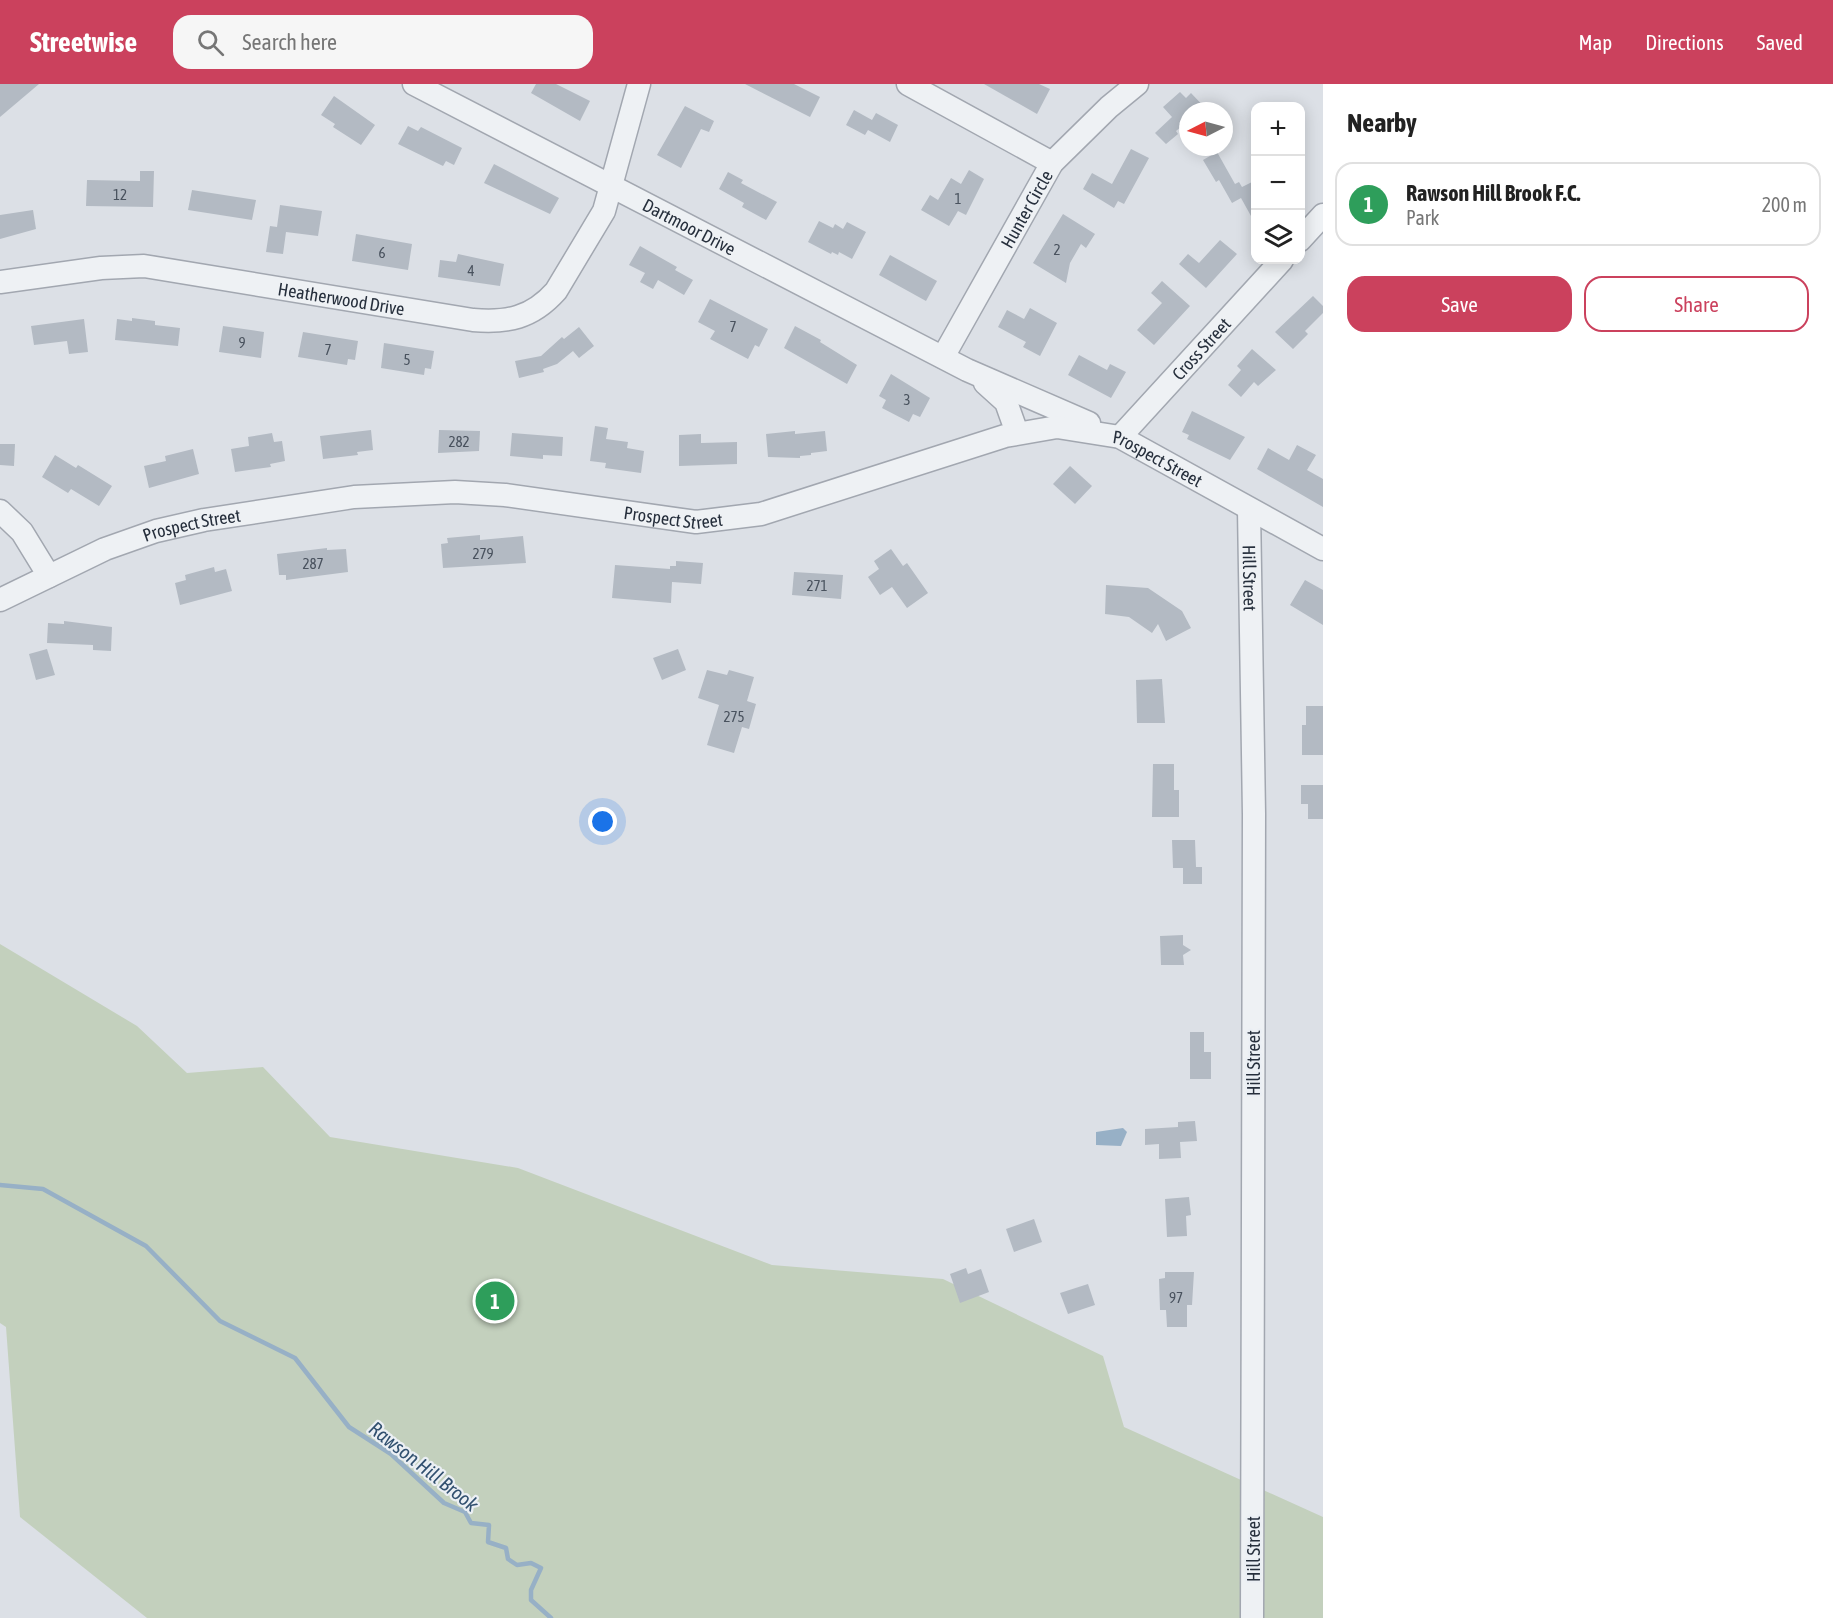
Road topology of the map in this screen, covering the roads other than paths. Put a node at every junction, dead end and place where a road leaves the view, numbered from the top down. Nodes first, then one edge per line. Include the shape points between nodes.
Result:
1 (414, 84) edge
2 (639, 84) edge
3 (908, 84) edge
4 (1137, 84) edge
5 (1052, 163) junction
6 (612, 188) junction
7 (1323, 215) edge
8 (1305, 235) edge
9 (1278, 264) edge
10 (0, 282) edge
11 (943, 357) junction
12 (967, 370) junction
13 (1031, 398) junction
14 (1046, 428) junction
15 (1017, 433) junction
16 (1120, 437) junction
17 (1249, 509) junction
18 (0, 511) edge
19 (1323, 549) edge
20 (50, 576) junction
21 (0, 600) edge
22 (1252, 1618) edge

1 - 6 street, Dartmoor Drive
2 - 6 street
3 - 5 street
4 - 5 street, Hunter Circle
5 - 11 street, Hunter Circle
6 - 10 street, Heatherwood Drive via 604,210 556,291 531,314 505,321 473,320 144,266
6 - 11 street, Dartmoor Drive
7 - 8 street
9 - 16 street, Cross Street
11 - 12 street, Dartmoor Drive
12 - 13 street, Dartmoor Drive
12 - 15 street, Dartmoor Drive via 1001,396
13 - 14 street
13 - 16 street, Dartmoor Drive
14 - 15 street, Prospect Street
14 - 16 street, Prospect Street via 1084,429
15 - 20 street, Prospect Street via 741,517 696,522 475,493 364,496 156,531 105,549
16 - 17 street, Prospect Street
17 - 19 street, Prospect Street
17 - 22 street, Hill Street via 1254,814
18 - 20 street via 22,532
20 - 21 street, Prospect Street

